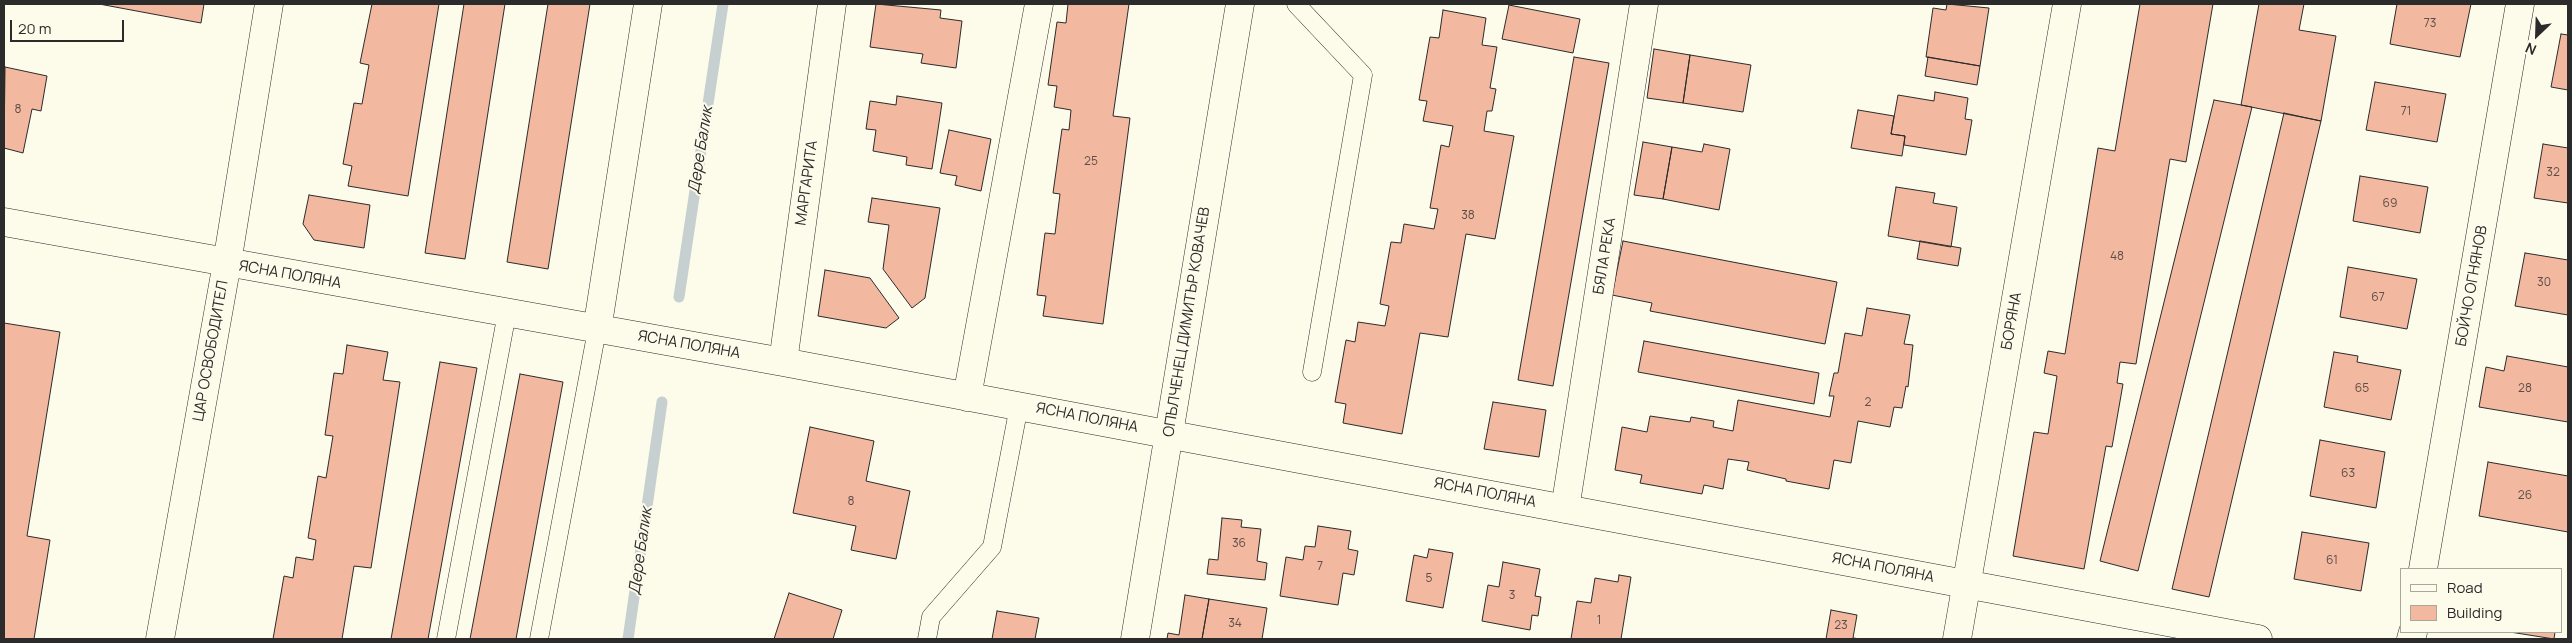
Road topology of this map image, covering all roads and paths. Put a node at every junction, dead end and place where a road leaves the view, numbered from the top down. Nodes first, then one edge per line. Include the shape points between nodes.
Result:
1 (269, 4) edge
2 (648, 4) edge
3 (832, 4) edge
4 (1039, 4) edge
5 (1240, 4) edge
6 (1296, 4) edge
7 (1644, 4) edge
8 (2067, 4) edge
9 (2520, 4) edge
10 (4, 222) edge
11 (226, 263) junction
12 (507, 314) junction
13 (597, 330) junction
14 (783, 362) junction
15 (1312, 372) dead end
16 (967, 396) junction
17 (1019, 406) junction
18 (1169, 434) junction
19 (1566, 509) junction
20 (2423, 568) edge
21 (1966, 584) junction
22 (160, 639) edge
23 (446, 639) edge
24 (539, 639) edge
25 (927, 639) edge
26 (1135, 639) edge
27 (1957, 639) edge
28 (2258, 639) edge

1 - 11 street, ЦАР ОСВОБОДИТЕЛ
2 - 13 street
3 - 14 street, МАРГАРИТА
4 - 16 street
5 - 18 street, ОПЪЛЧЕНЕЦ ДИМИТЪР КОВАЧЕВ
6 - 15 lane via 1363,76
7 - 19 street, БЯЛА РЕКА
8 - 21 street, БОРЯНА
9 - 20 street, БОЙЧО ОГНЯНОВ
10 - 11 street, ЯСНА ПОЛЯНА
11 - 12 street, ЯСНА ПОЛЯНА
11 - 22 street, ЦАР ОСВОБОДИТЕЛ
12 - 13 street, ЯСНА ПОЛЯНА
12 - 23 lane
13 - 14 street, ЯСНА ПОЛЯНА
13 - 24 lane
14 - 16 street, ЯСНА ПОЛЯНА
16 - 17 street, ЯСНА ПОЛЯНА
17 - 18 street, ЯСНА ПОЛЯНА
17 - 25 lane via 992,547 931,617
18 - 19 street, ЯСНА ПОЛЯНА
18 - 26 street, ОПЪЛЧЕНЕЦ ДИМИТЪР КОВАЧЕВ
19 - 21 street, ЯСНА ПОЛЯНА
21 - 27 street, БОРЯНА
21 - 28 street, ЯСНА ПОЛЯНА

